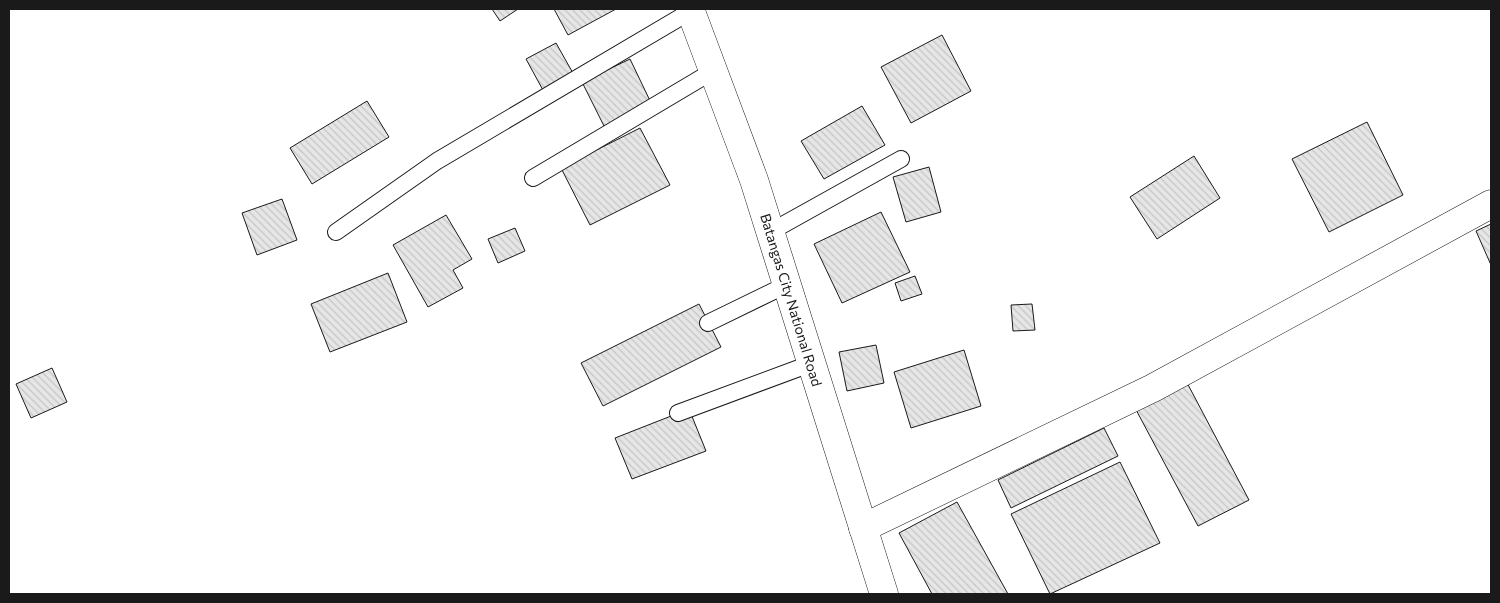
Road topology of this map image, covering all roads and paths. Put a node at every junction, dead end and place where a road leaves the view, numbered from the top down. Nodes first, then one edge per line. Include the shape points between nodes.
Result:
1 (691, 10) edge
2 (713, 71) junction
3 (901, 159) dead end
4 (532, 178) dead end
5 (1491, 204) edge
6 (336, 232) dead end
7 (770, 232) junction
8 (786, 285) junction
9 (708, 323) dead end
10 (810, 364) junction
11 (678, 413) dead end
12 (863, 528) junction
13 (884, 594) edge

1 - 2 street, Batangas City National Road
1 - 6 lane via 437,161
2 - 4 lane
2 - 7 street, Batangas City National Road
3 - 7 lane
5 - 12 street via 1152,388
7 - 8 street, Batangas City National Road
8 - 9 lane
8 - 10 street, Batangas City National Road
10 - 11 lane
10 - 12 street, Batangas City National Road
12 - 13 street, Batangas City National Road

